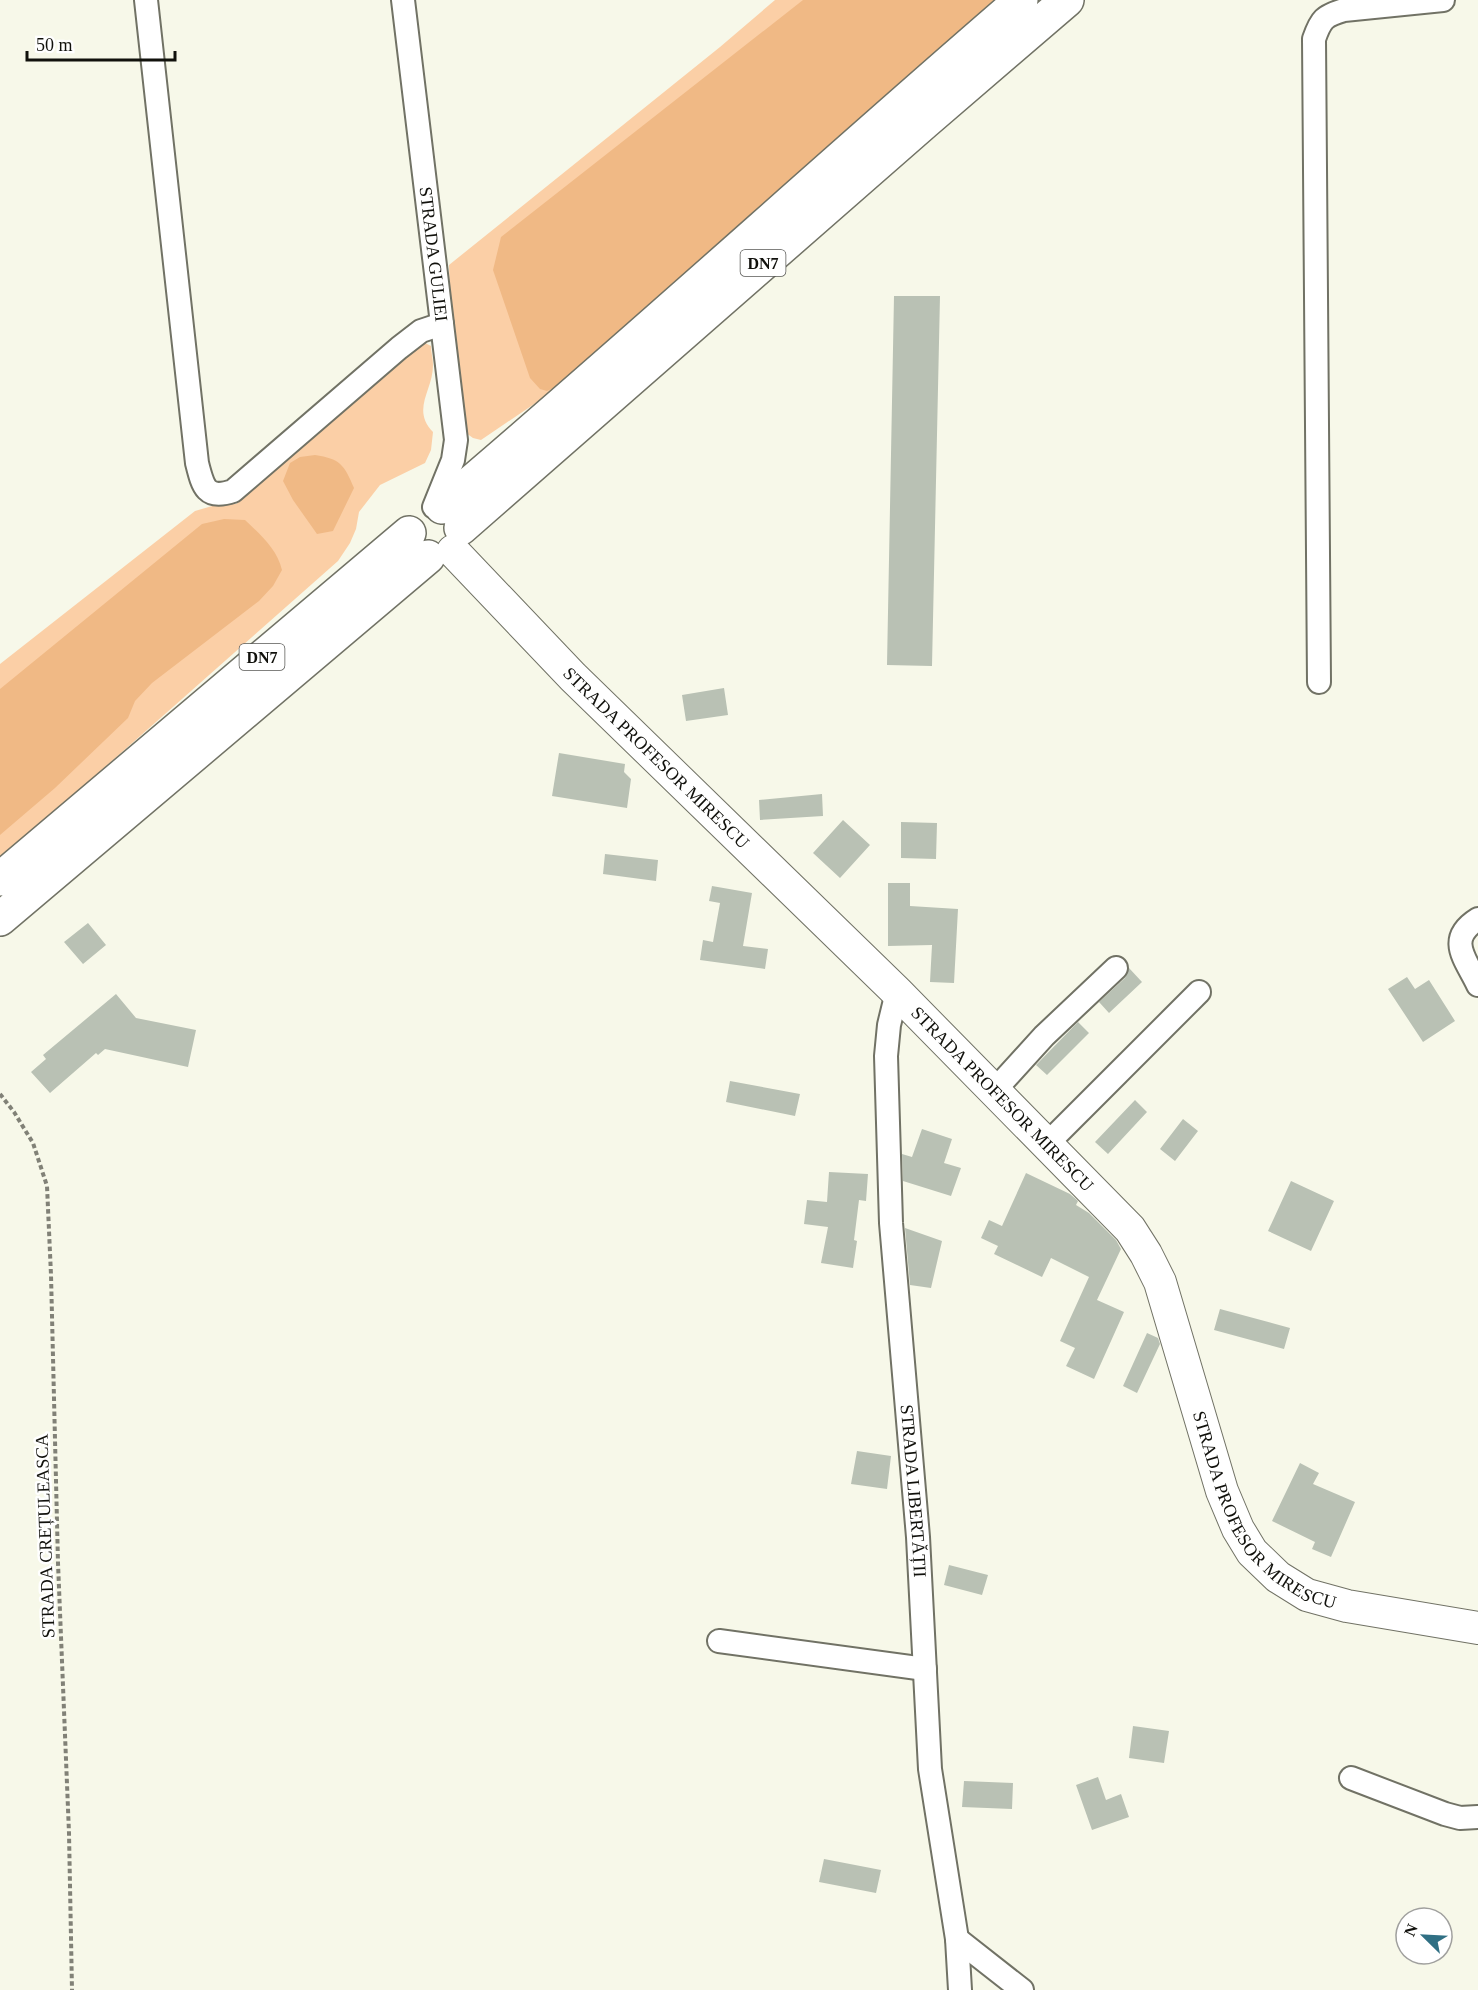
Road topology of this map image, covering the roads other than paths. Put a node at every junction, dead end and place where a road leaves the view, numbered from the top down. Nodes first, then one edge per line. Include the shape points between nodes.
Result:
1 (146, 0) edge
2 (403, 0) edge
3 (1021, 0) edge
4 (1067, 0) edge
5 (1443, 0) edge
6 (442, 324) junction
7 (438, 531) junction
8 (1319, 682) dead end
9 (0, 879) edge
10 (0, 919) edge
11 (1478, 919) edge
12 (1116, 968) dead end
13 (1478, 985) edge
14 (897, 992) junction
15 (1199, 992) dead end
16 (994, 1091) junction
17 (1047, 1144) junction
18 (1478, 1628) edge
19 (719, 1641) dead end
20 (925, 1669) junction
21 (1351, 1778) dead end
22 (1478, 1817) edge
23 (957, 1940) junction
24 (960, 1990) edge
25 (1022, 1990) edge

1 - 6 street via 197,464 202,483 210,493 233,491 399,348 422,331
2 - 6 street, STRADA GULIEI
3 - 7 main road, DN7 via 582,387
4 - 7 main road, DN7
5 - 8 street via 1330,14 1320,22 1314,39
6 - 7 street, STRADA GULIEI via 456,440
7 - 9 main road, DN7
7 - 10 main road, DN7
7 - 14 street, STRADA PROFESOR MIRESCU via 573,678
11 - 13 street via 1468,925 1459,940
12 - 16 street via 1044,1036
14 - 16 street, STRADA PROFESOR MIRESCU
14 - 20 street, STRADA LIBERTĂȚII via 886,1056 891,1223
15 - 17 street
16 - 17 street, STRADA PROFESOR MIRESCU
17 - 18 street, STRADA PROFESOR MIRESCU via 1130,1229 1146,1254 1160,1282 1222,1491 1252,1552 1278,1577 1307,1595 1347,1606
19 - 20 street
20 - 23 street, STRADA LIBERTĂȚII via 930,1769
21 - 22 street via 1445,1814
23 - 24 street, STRADA LIBERTĂȚII
23 - 25 street

